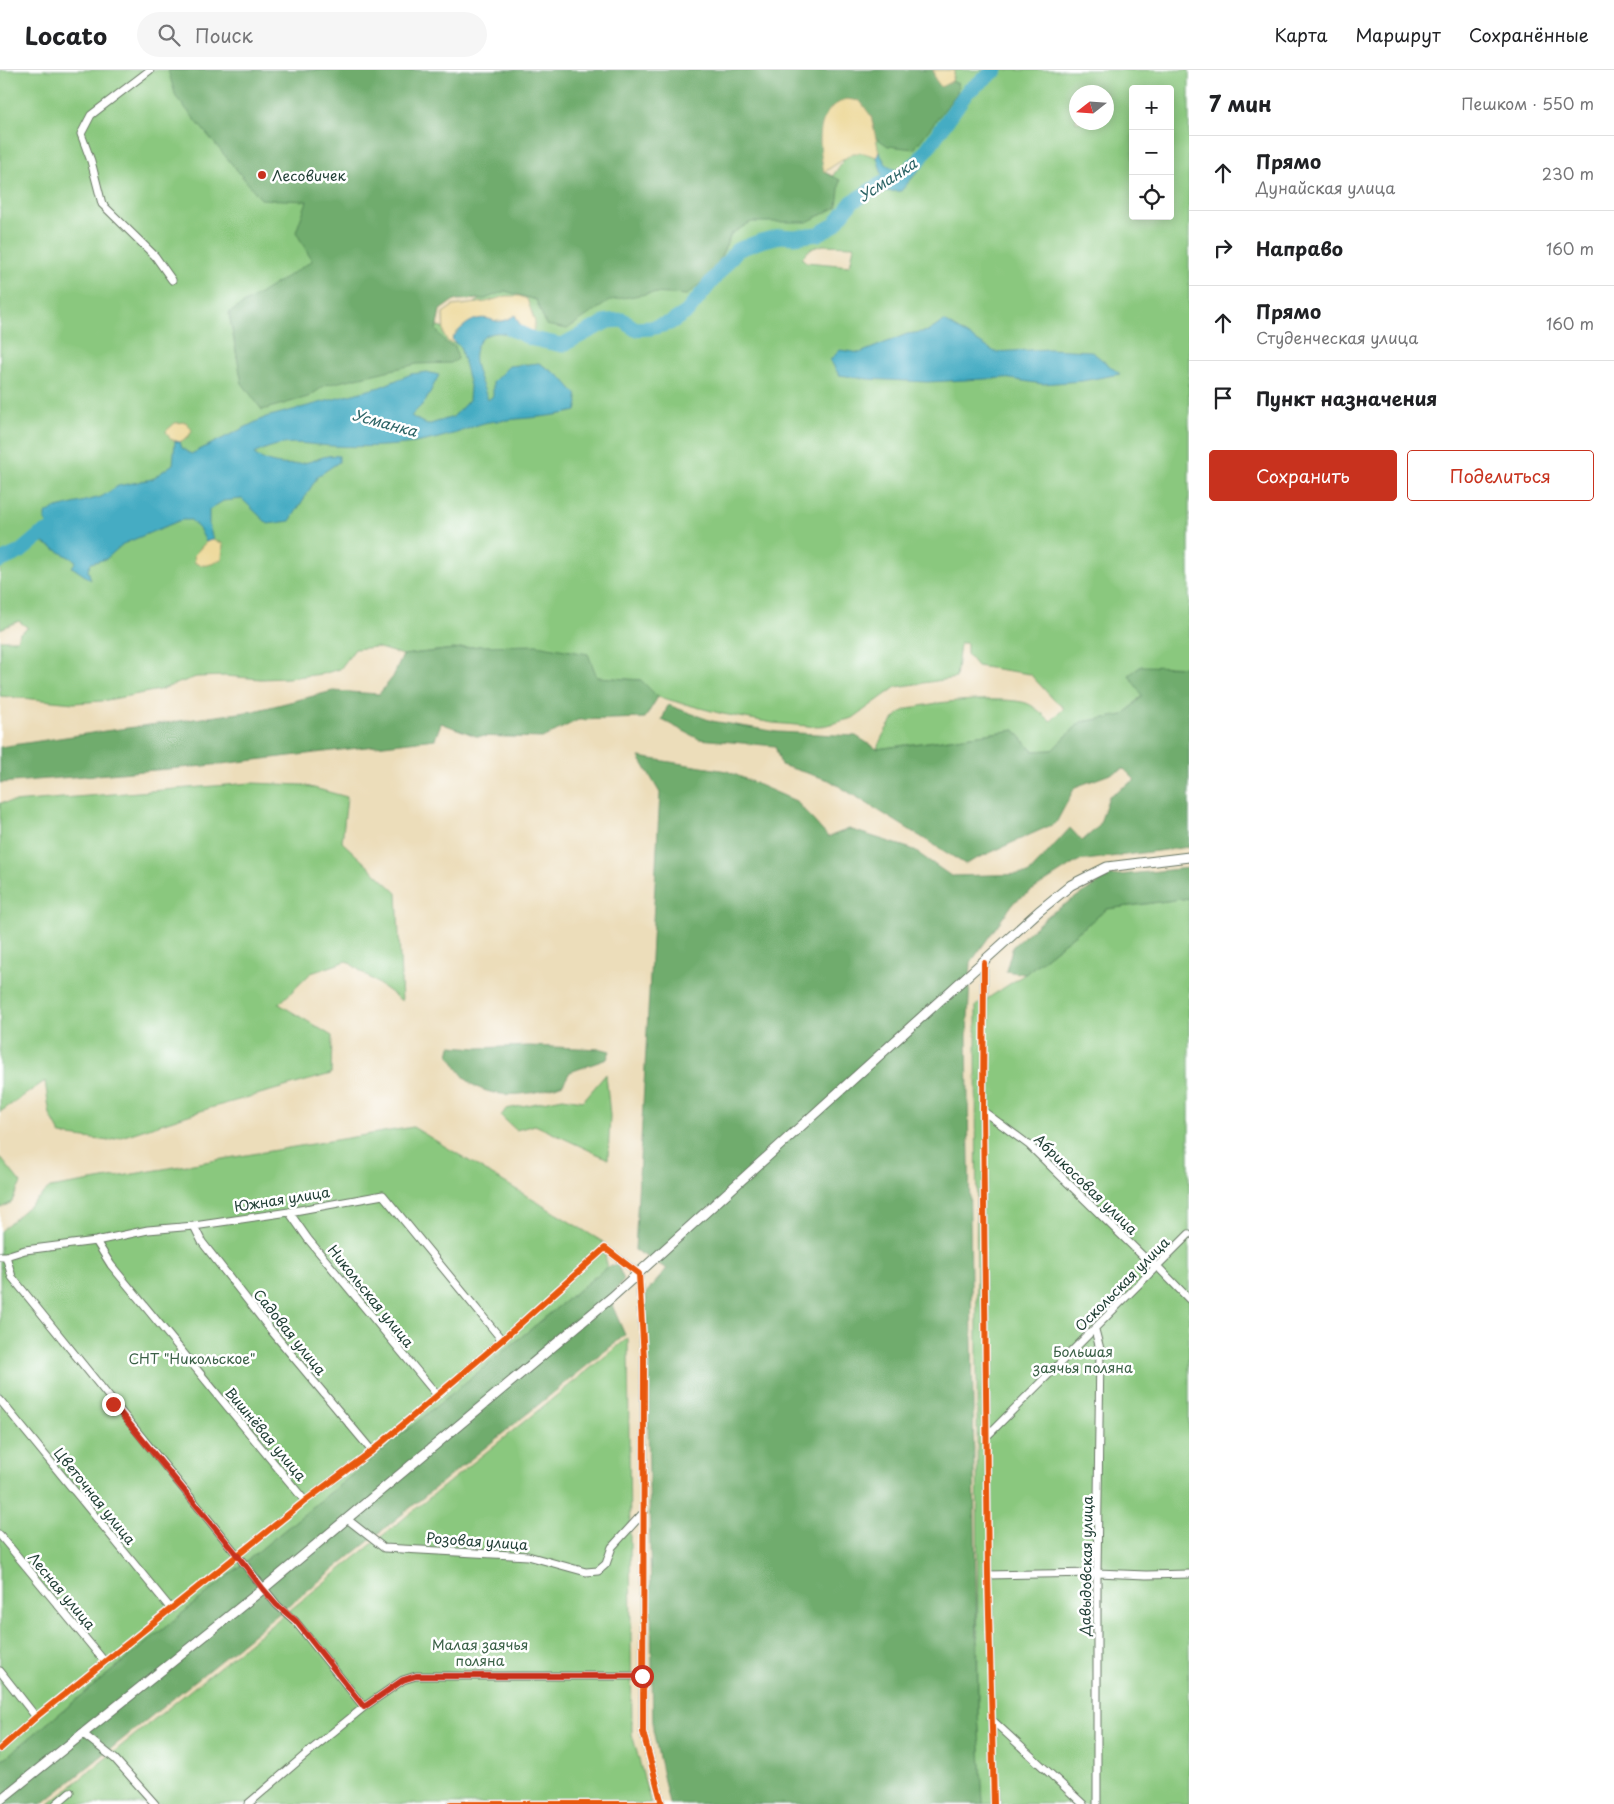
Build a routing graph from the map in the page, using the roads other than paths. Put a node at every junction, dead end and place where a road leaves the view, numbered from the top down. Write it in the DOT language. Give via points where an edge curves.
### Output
graph roads {
  1 [pos="150,70"];
  2 [pos="172,280"];
  3 [pos="1189,857"];
  4 [pos="984,962"];
  5 [pos="983,1111"];
  6 [pos="288,1212"];
  7 [pos="194,1226"];
  8 [pos="1189,1234"];
  9 [pos="96,1242"];
  10 [pos="3,1256"];
  11 [pos="1157,1266"];
  12 [pos="639,1274"];
  13 [pos="1189,1300"];
  14 [pos="1094,1330"];
  15 [pos="502,1340"];
  16 [pos="437,1395"];
  17 [pos="0,1400"];
  18 [pos="987,1436"];
  19 [pos="372,1451"];
  20 [pos="305,1501"];
  21 [pos="644,1512"];
  22 [pos="347,1518"];
  23 [pos="0,1535"];
  24 [pos="238,1556"];
  25 [pos="1097,1573"];
  26 [pos="1189,1574"];
  27 [pos="988,1575"];
  28 [pos="263,1589"];
  29 [pos="171,1609"];
  30 [pos="105,1662"];
  31 [pos="0,1671"];
  32 [pos="642,1676"];
  33 [pos="364,1707"];
  34 [pos="36,1717"];
  35 [pos="991,1719"];
  36 [pos="82,1733"];
  37 [pos="0,1749"];
  38 [pos="70,1792"];
  39 [pos="0,1800"];
  40 [pos="56,1804"];
  41 [pos="155,1804"];
  42 [pos="248,1804"];
  43 [pos="451,1804"];
  44 [pos="662,1804"];
  45 [pos="994,1804"];
  46 [pos="1083,1804"];
  47 [pos="1097,1804"];
  1 -- 2 [label="street" via="91,115 81,134 102,204 155,256"];
  3 -- 4 [label="street" via="1107,867 1071,885"];
  4 -- 5 [label="street"];
  4 -- 12 [label="street"];
  5 -- 11 [label="street, Абрикосовая улица" via="1029,1145 1151,1264"];
  5 -- 18 [label="street"];
  6 -- 7 [label="street, Южная улица"];
  6 -- 15 [label="street, Южная улица" via="383,1195"];
  6 -- 16 [label="street, Никольская улица"];
  7 -- 9 [label="street, Южная улица" via="148,1230"];
  7 -- 19 [label="street, Садовая улица" via="202,1242 270,1329"];
  8 -- 11 [label="street, Оскольская улица"];
  9 -- 10 [label="street, Южная улица" via="25,1250"];
  9 -- 20 [label="street, Вишнёвая улица" via="123,1280"];
  10 -- 24 [label="street" via="12,1277"];
  11 -- 13 [label="street, Абрикосовая улица"];
  11 -- 14 [label="street, Оскольская улица"];
  12 -- 15 [label="street" via="605,1248"];
  12 -- 21 [label="street" via="644,1358"];
  12 -- 22 [label="street"];
  14 -- 18 [label="street, Оскольская улица"];
  14 -- 25 [label="street, Давыдовская улица" via="1100,1349"];
  15 -- 16 [label="street"];
  16 -- 19 [label="street"];
  17 -- 29 [label="street, Цветочная улица"];
  18 -- 27 [label="street"];
  19 -- 20 [label="street"];
  20 -- 24 [label="street"];
  21 -- 22 [label="street, Розовая улица" via="612,1547 606,1564 598,1570 586,1572 528,1556 384,1548"];
  21 -- 32 [label="street"];
  22 -- 28 [label="street"];
  23 -- 30 [label="street, Лесная улица"];
  24 -- 28 [label="street"];
  24 -- 29 [label="street"];
  25 -- 26 [label="street"];
  25 -- 27 [label="street"];
  25 -- 47 [label="street, Давыдовская улица"];
  27 -- 35 [label="street"];
  28 -- 33 [label="street" via="296,1621"];
  28 -- 36 [label="street"];
  29 -- 30 [label="street"];
  30 -- 34 [label="street"];
  31 -- 34 [label="street"];
  32 -- 33 [label="street" via="416,1676 403,1680"];
  32 -- 44 [label="street" via="643,1732"];
  33 -- 42 [label="street"];
  34 -- 37 [label="street"];
  35 -- 45 [label="street"];
  35 -- 46 [label="street"];
  36 -- 39 [label="street"];
  36 -- 41 [label="street" via="115,1759"];
  38 -- 40 [label="street"];
  43 -- 44 [label="street"];
}
